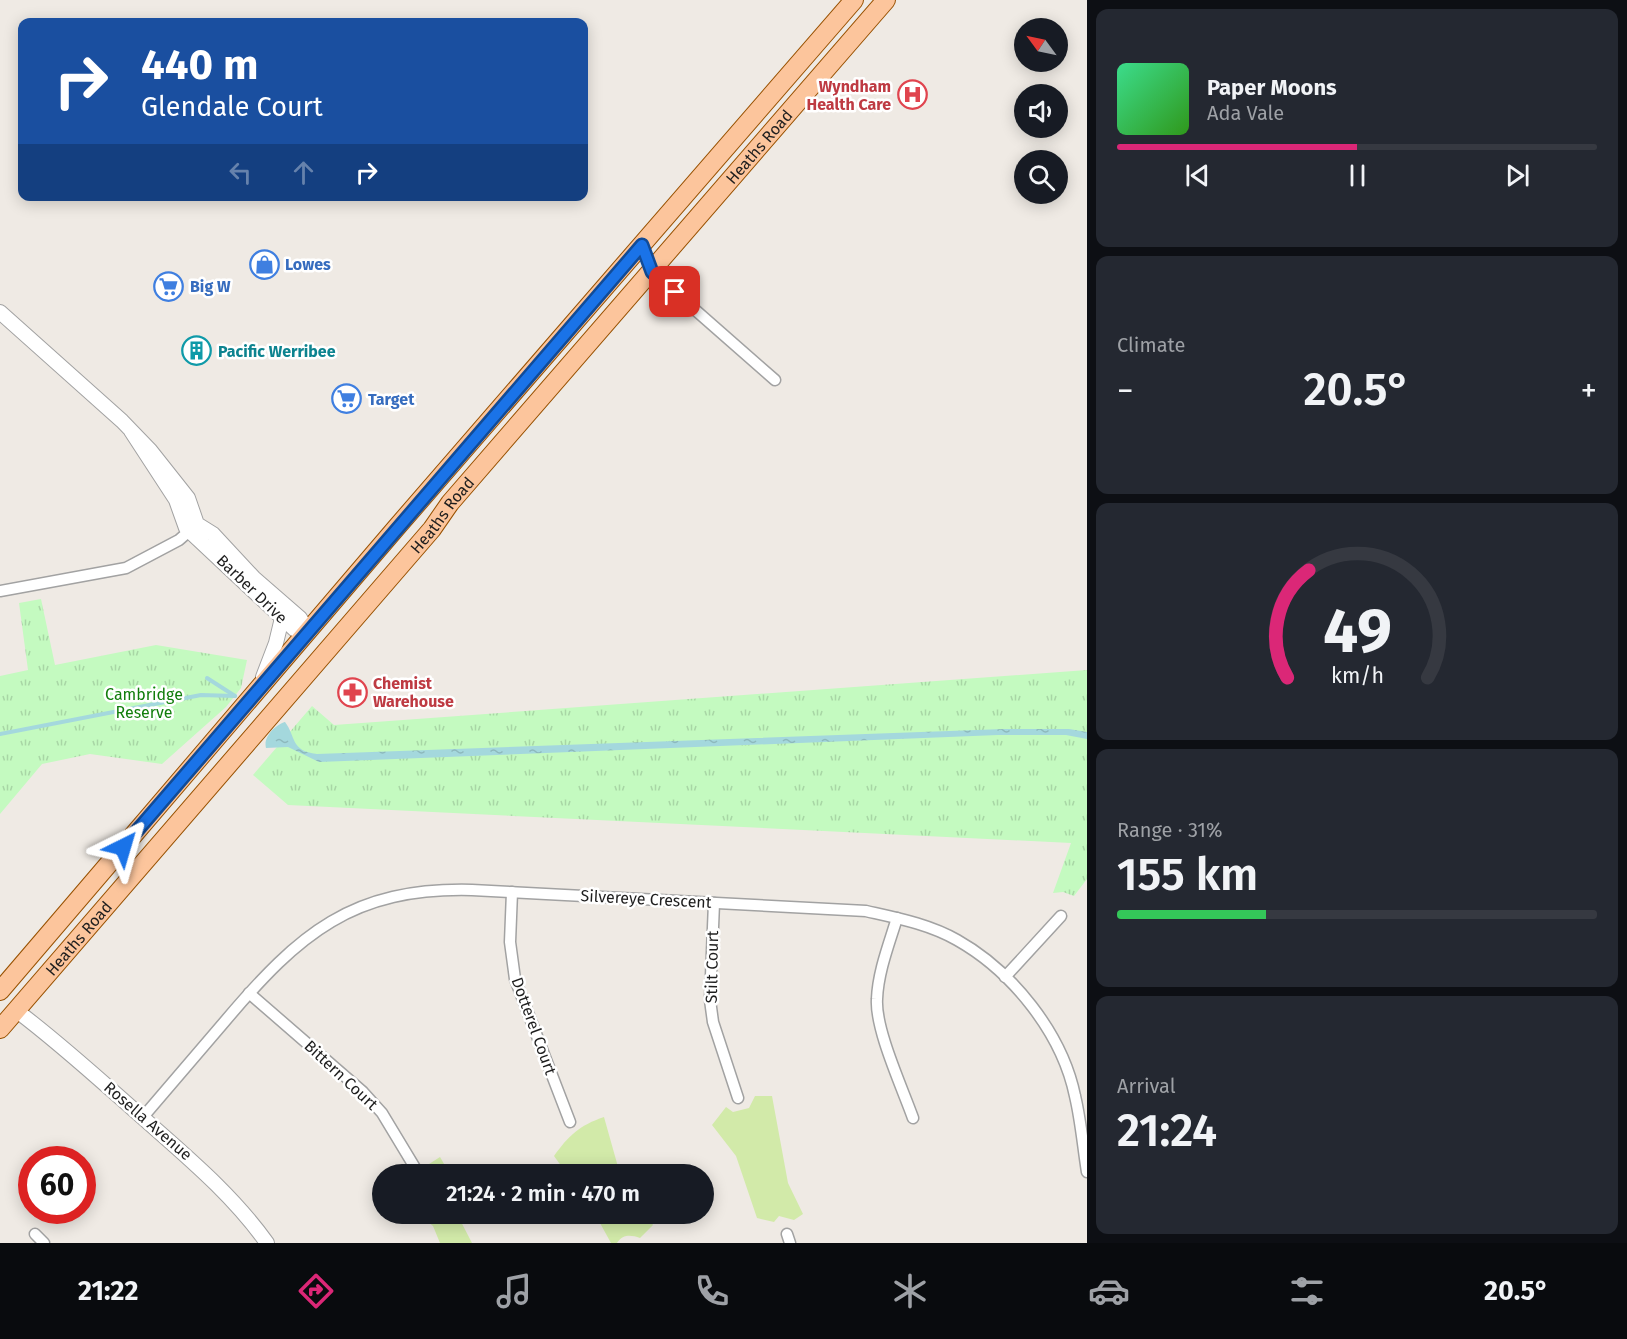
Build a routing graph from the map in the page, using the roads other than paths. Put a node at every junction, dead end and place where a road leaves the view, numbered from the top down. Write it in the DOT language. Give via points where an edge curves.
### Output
graph roads {
  1 [pos="854,0"];
  2 [pos="885,0"];
  3 [pos="637,252"];
  4 [pos="652,272"];
  5 [pos="0,312"];
  6 [pos="775,380"];
  7 [pos="424,497"];
  8 [pos="411,510"];
  9 [pos="442,514"];
  10 [pos="191,527"];
  11 [pos="432,529"];
  12 [pos="0,591"];
  13 [pos="282,618"];
  14 [pos="309,632"];
  15 [pos="332,645"];
  16 [pos="257,690"];
  17 [pos="512,892"];
  18 [pos="714,903"];
  19 [pos="1061,916"];
  20 [pos="897,918"];
  21 [pos="1005,977"];
  22 [pos="0,991"];
  23 [pos="249,993"];
  24 [pos="0,996"];
  25 [pos="17,1011"];
  26 [pos="0,1029"];
  27 [pos="738,1098"];
  28 [pos="143,1118"];
  29 [pos="913,1118"];
  30 [pos="570,1122"];
  31 [pos="413,1164"];
  32 [pos="1087,1172"];
  33 [pos="35,1234"];
  34 [pos="44,1243"];
  35 [pos="267,1243"];
  1 -- 3 [label="main road, Heaths Road"];
  2 -- 4 [label="main road, Heaths Road"];
  3 -- 4 [label="main road"];
  3 -- 7 [label="main road, Heaths Road"];
  4 -- 6 [label="street"];
  4 -- 9 [label="main road, Heaths Road"];
  5 -- 10 [label="street, Barber Drive" via="131,430"];
  7 -- 8 [label="main road, Heaths Road"];
  7 -- 9 [label="main road"];
  8 -- 11 [label="main road"];
  8 -- 14 [label="main road, Heaths Road"];
  9 -- 11 [label="main road, Heaths Road"];
  10 -- 12 [label="street" via="135,564 116,571"];
  10 -- 13 [label="street, Barber Drive"];
  10 -- 14 [label="street, Barber Drive" via="213,534 264,588 300,618"];
  11 -- 15 [label="main road, Heaths Road"];
  13 -- 14 [label="street, Barber Drive" via="300,632"];
  13 -- 16 [label="street"];
  14 -- 15 [label="main road"];
  14 -- 16 [label="main road, Heaths Road"];
  15 -- 25 [label="main road, Heaths Road"];
  16 -- 22 [label="main road, Heaths Road"];
  17 -- 18 [label="street, Silvereye Crescent"];
  17 -- 23 [label="street, Silvereye Crescent" via="428,891 365,906 306,938"];
  17 -- 30 [label="street, Dotterel Court" via="510,942 515,979"];
  18 -- 20 [label="street, Silvereye Crescent" via="866,911"];
  18 -- 27 [label="street, Stilt Court" via="710,1000 713,1022"];
  19 -- 21 [label="street"];
  20 -- 21 [label="street, Silvereye Crescent" via="957,939"];
  20 -- 29 [label="street" via="880,979 878,1017"];
  21 -- 32 [label="street, Silvereye Crescent" via="1039,1016 1059,1048 1075,1094"];
  23 -- 28 [label="street, Silvereye Crescent"];
  23 -- 31 [label="street, Bittern Court" via="363,1092 382,1113"];
  24 -- 25 [label="main road"];
  25 -- 26 [label="main road, Heaths Road"];
  25 -- 28 [label="street, Rosella Avenue"];
  28 -- 35 [label="street, Rosella Avenue" via="225,1192"];
  33 -- 34 [label="street"];
}
